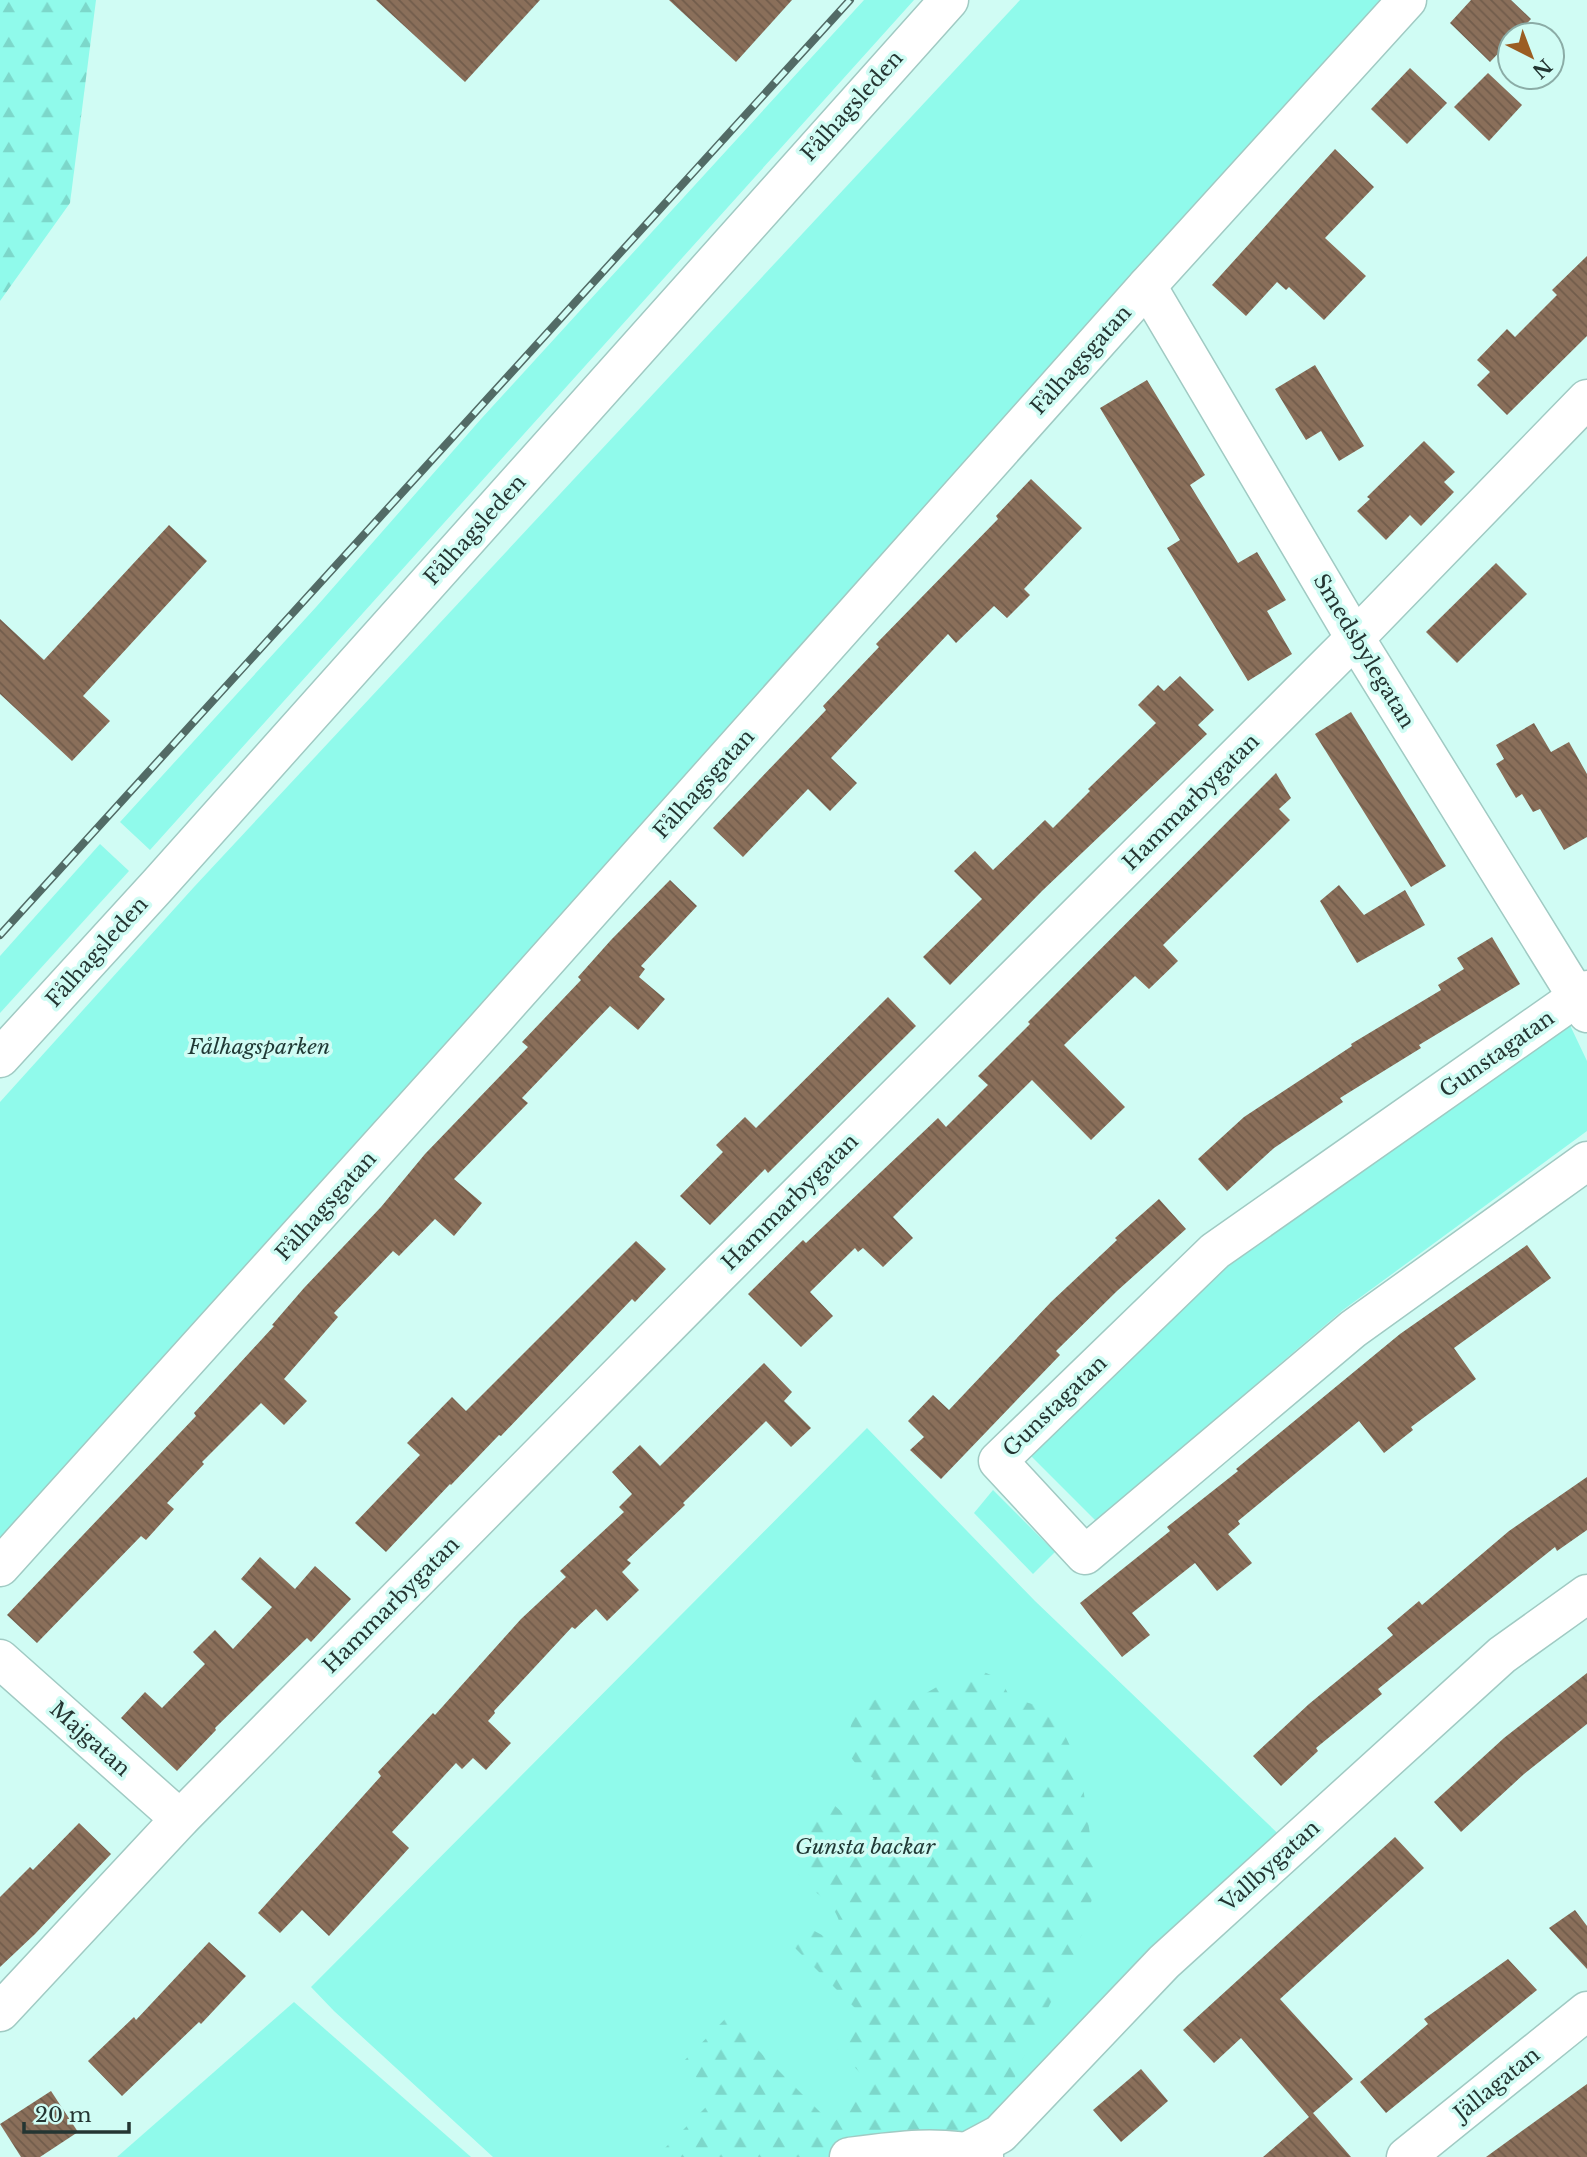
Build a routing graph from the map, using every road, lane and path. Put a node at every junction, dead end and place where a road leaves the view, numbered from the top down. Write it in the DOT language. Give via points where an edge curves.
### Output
graph roads {
  1 [pos="948,0"];
  2 [pos="1407,0"];
  3 [pos="1147,286"];
  4 [pos="1584,408"];
  5 [pos="1355,638"];
  6 [pos="1584,1000"];
  7 [pos="0,1058"];
  8 [pos="1587,1161"];
  9 [pos="0,1567"];
  10 [pos="1587,1594"];
  11 [pos="0,1659"];
  12 [pos="180,1819"];
  13 [pos="1587,2011"];
  14 [pos="0,2012"];
  15 [pos="970,2155"];
  16 [pos="849,2157"];
  17 [pos="1406,2157"];
  1 -- 7 [label="street, Fålhagsleden"];
  2 -- 3 [label="street, Fålhagsgatan"];
  3 -- 5 [label="street, Smedsbylegatan"];
  3 -- 9 [label="street, Fålhagsgatan"];
  4 -- 5 [label="street, Hammarbygatan"];
  5 -- 6 [label="street, Smedsbylegatan"];
  5 -- 12 [label="street, Hammarbygatan"];
  6 -- 8 [label="street, Gunstagatan" via="1215,1251 998,1461 1085,1555 1353,1329"];
  10 -- 15 [label="street, Vallbygatan" via="1502,1655 1164,1962 1000,2134"];
  11 -- 12 [label="street, Majgatan"];
  12 -- 14 [label="street, Hammarbygatan"];
  13 -- 17 [label="street, Jällagatan"];
  15 -- 16 [label="street, Vallbygatan" via="905,2150"];
}
